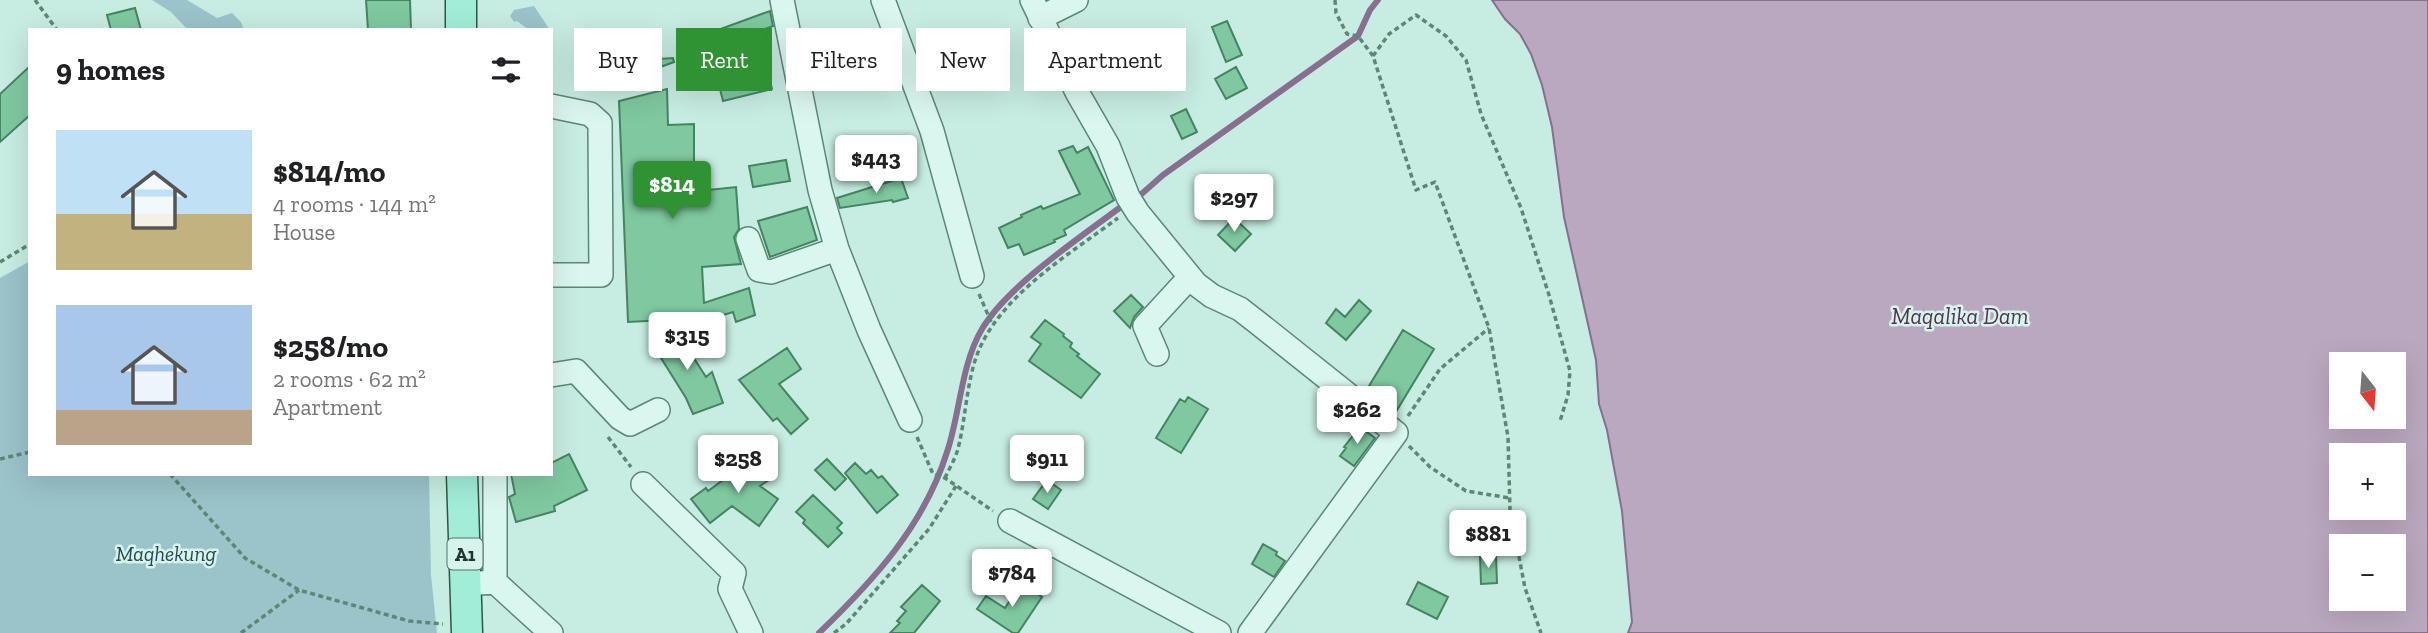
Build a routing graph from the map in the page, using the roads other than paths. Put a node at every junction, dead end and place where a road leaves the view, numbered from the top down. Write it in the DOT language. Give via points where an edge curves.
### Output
graph roads {
  1 [pos="461,0"];
  2 [pos="782,0"];
  3 [pos="883,0"];
  4 [pos="1076,0"];
  5 [pos="1036,9"];
  6 [pos="461,28"];
  7 [pos="553,106"];
  8 [pos="748,239"];
  9 [pos="837,249"];
  10 [pos="553,275"];
  11 [pos="972,276"];
  12 [pos="1190,277"];
  13 [pos="1157,354"];
  14 [pos="553,375"];
  15 [pos="658,410"];
  16 [pos="910,420"];
  17 [pos="462,476"];
  18 [pos="495,476"];
  19 [pos="643,484"];
  20 [pos="1010,521"];
  21 [pos="480,583"];
  22 [pos="467,630"];
  23 [pos="551,633"];
  24 [pos="751,633"];
  25 [pos="1219,633"];
  26 [pos="1250,633"];
  1 -- 6 [label="main road"];
  2 -- 9 [label="street" via="820,190"];
  3 -- 11 [label="street" via="932,131"];
  4 -- 5 [label="street"];
  5 -- 12 [label="street" via="1108,146 1133,206"];
  7 -- 10 [label="street" via="590,114 600,123 601,275"];
  8 -- 9 [label="street" via="759,270 771,272"];
  9 -- 16 [label="street"];
  12 -- 13 [label="street" via="1145,326"];
  12 -- 26 [label="street" via="1212,296 1240,309 1396,433"];
  14 -- 15 [label="street" via="576,371 630,424"];
  17 -- 21 [label="main road, A1"];
  18 -- 21 [label="street"];
  19 -- 24 [label="street" via="734,573 730,589"];
  20 -- 25 [label="street"];
  21 -- 22 [label="main road, A1"];
  21 -- 23 [label="street"];
}
